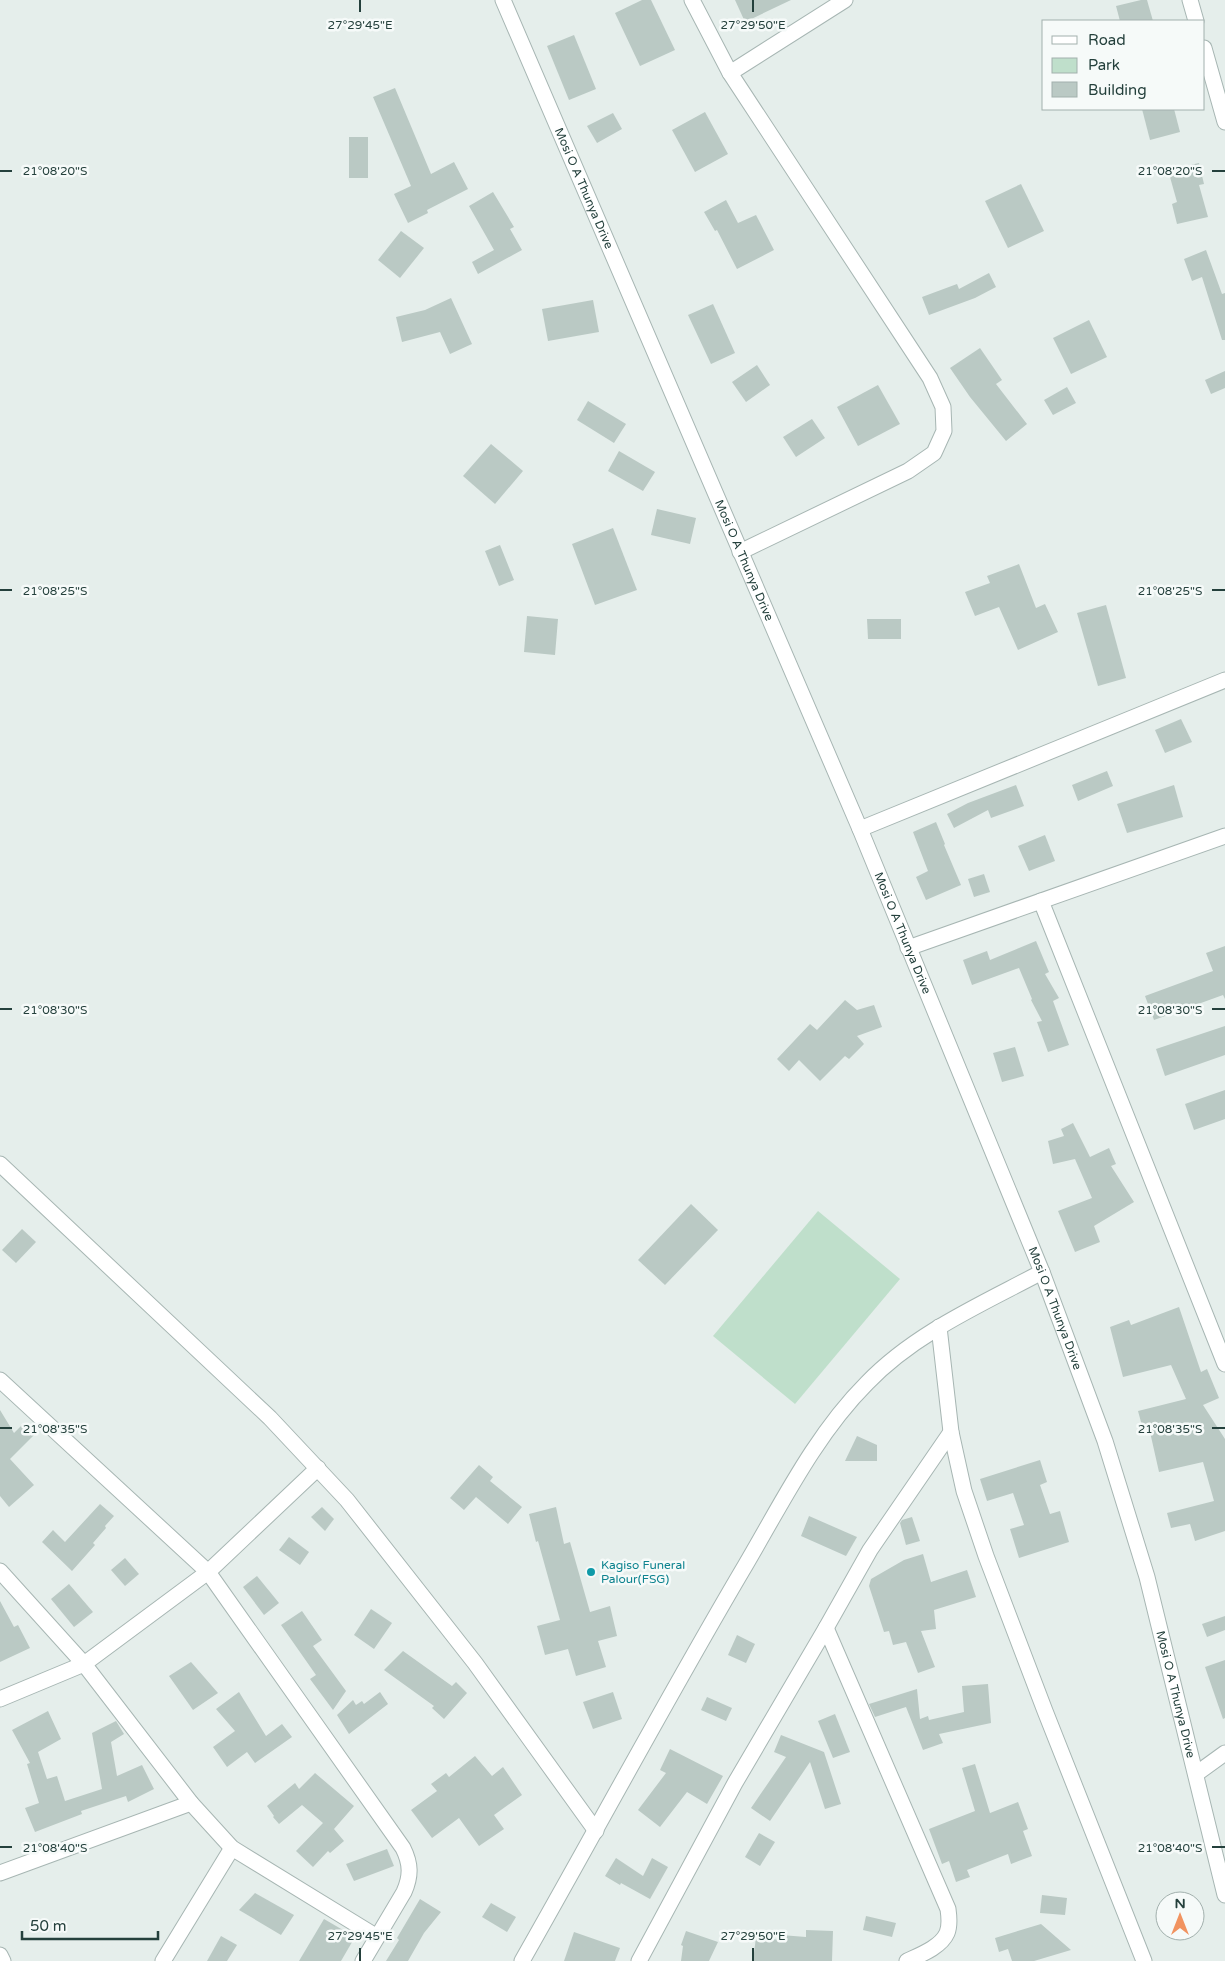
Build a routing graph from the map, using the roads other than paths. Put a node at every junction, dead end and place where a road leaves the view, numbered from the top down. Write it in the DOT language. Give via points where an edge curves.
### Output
graph roads {
  1 [pos="503,0"];
  2 [pos="692,0"];
  3 [pos="845,0"];
  4 [pos="1190,0"];
  5 [pos="1196,20"];
  6 [pos="1205,52"];
  7 [pos="730,73"];
  8 [pos="1225,122"];
  9 [pos="740,552"];
  10 [pos="1225,680"];
  11 [pos="860,829"];
  12 [pos="1225,836"];
  13 [pos="1041,901"];
  14 [pos="908,948"];
  15 [pos="0,1164"];
  16 [pos="1042,1272"];
  17 [pos="939,1327"];
  18 [pos="1221,1340"];
  19 [pos="1225,1364"];
  20 [pos="0,1380"];
  21 [pos="951,1432"];
  22 [pos="318,1468"];
  23 [pos="0,1571"];
  24 [pos="208,1572"];
  25 [pos="826,1628"];
  26 [pos="84,1664"];
  27 [pos="0,1700"];
  28 [pos="1225,1753"];
  29 [pos="1196,1774"];
  30 [pos="191,1803"];
  31 [pos="596,1831"];
  32 [pos="232,1848"];
  33 [pos="0,1873"];
  34 [pos="1225,1895"];
  35 [pos="377,1937"];
  36 [pos="0,1955"];
  37 [pos="3,1961"];
  38 [pos="163,1961"];
  39 [pos="363,1961"];
  40 [pos="522,1961"];
  41 [pos="639,1961"];
  42 [pos="907,1961"];
  43 [pos="1144,1961"];
  1 -- 9 [label="street, Mosi O A Thunya Drive"];
  2 -- 7 [label="street"];
  3 -- 7 [label="street"];
  4 -- 5 [label="street"];
  6 -- 8 [label="street"];
  7 -- 9 [label="street" via="930,378 943,407 944,431 934,453 908,471"];
  9 -- 11 [label="street, Mosi O A Thunya Drive"];
  10 -- 11 [label="street"];
  11 -- 14 [label="street, Mosi O A Thunya Drive"];
  12 -- 13 [label="street"];
  13 -- 14 [label="street"];
  13 -- 18 [label="street"];
  14 -- 16 [label="street, Mosi O A Thunya Drive"];
  15 -- 22 [label="street" via="270,1418"];
  16 -- 17 [label="street"];
  16 -- 29 [label="street, Mosi O A Thunya Drive" via="1105,1441 1126,1509"];
  17 -- 21 [label="street"];
  17 -- 31 [label="street" via="868,1382 825,1433 697,1647"];
  18 -- 19 [label="street"];
  20 -- 24 [label="street"];
  21 -- 25 [label="street" via="870,1550"];
  21 -- 43 [label="street" via="964,1491 986,1556"];
  22 -- 24 [label="street"];
  22 -- 31 [label="street" via="372,1531 475,1664"];
  23 -- 26 [label="street"];
  24 -- 26 [label="street"];
  24 -- 35 [label="street" via="403,1848 410,1868 408,1881"];
  25 -- 41 [label="street" via="736,1783"];
  25 -- 42 [label="street" via="948,1909 947,1934 924,1954"];
  26 -- 27 [label="street"];
  26 -- 30 [label="street"];
  28 -- 29 [label="street"];
  29 -- 34 [label="street, Mosi O A Thunya Drive"];
  30 -- 32 [label="street"];
  30 -- 33 [label="street"];
  31 -- 40 [label="street"];
  32 -- 35 [label="street"];
  32 -- 38 [label="street"];
  35 -- 39 [label="street"];
  36 -- 37 [label="street"];
}
